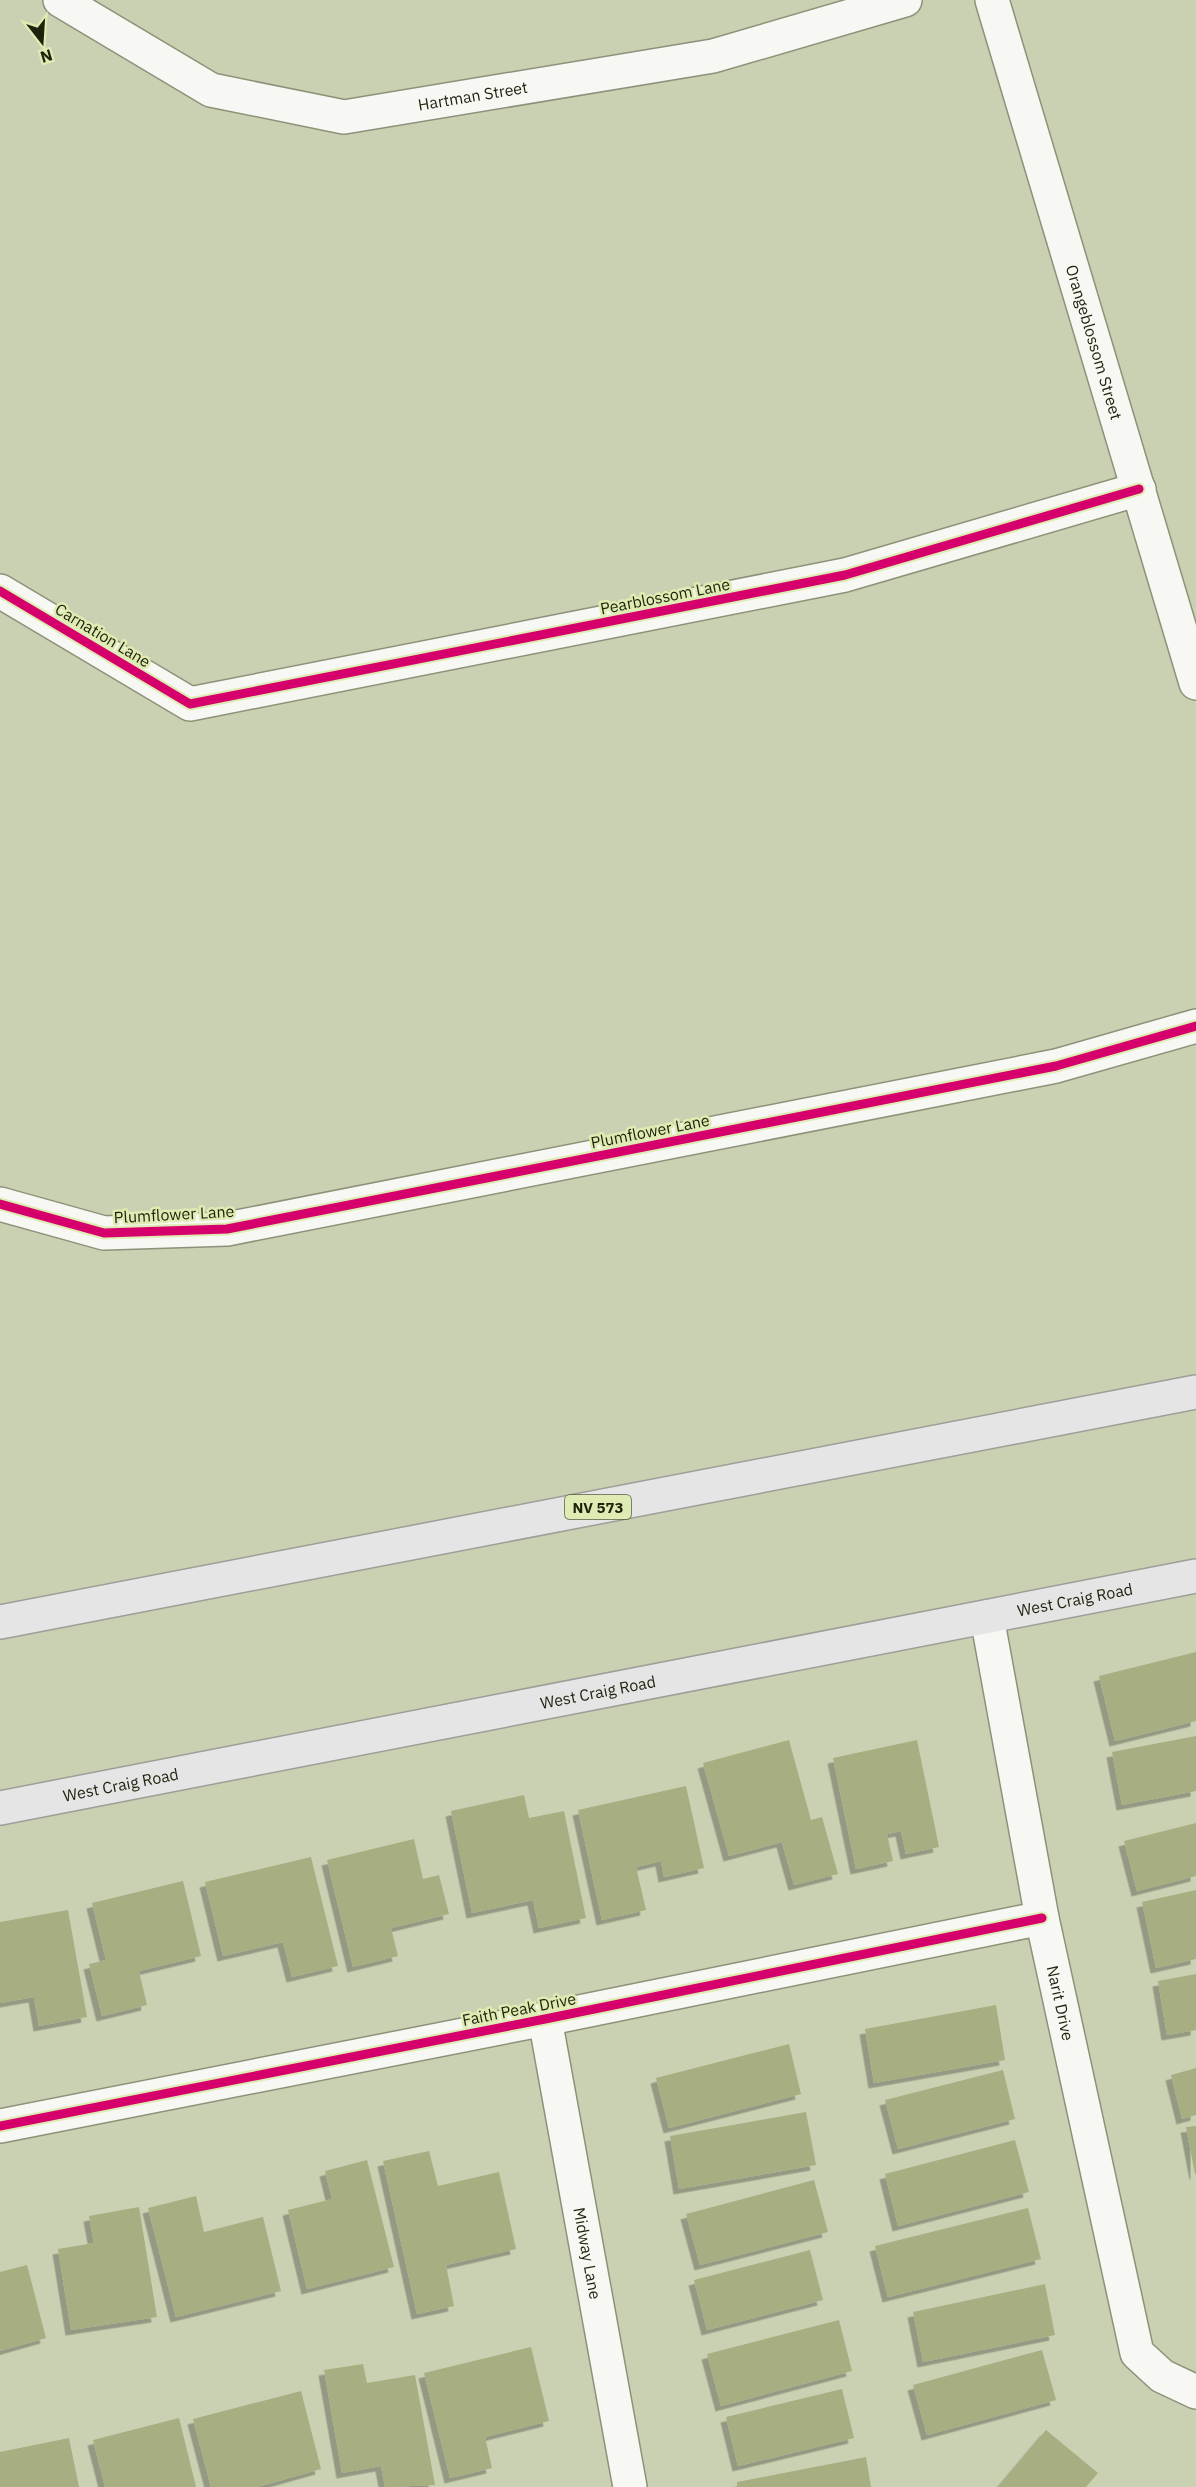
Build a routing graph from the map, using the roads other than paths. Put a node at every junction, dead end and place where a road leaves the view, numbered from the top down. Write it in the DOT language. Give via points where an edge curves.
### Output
graph roads {
  1 [pos="60,0"];
  2 [pos="905,0"];
  3 [pos="992,0"];
  4 [pos="1138,489"];
  5 [pos="0,591"];
  6 [pos="1196,683"];
  7 [pos="190,704"];
  8 [pos="1196,1026"];
  9 [pos="0,1204"];
  10 [pos="1196,1392"];
  11 [pos="1196,1576"];
  12 [pos="987,1617"];
  13 [pos="0,1622"];
  14 [pos="0,1808"];
  15 [pos="1042,1918"];
  16 [pos="545,2019"];
  17 [pos="0,2126"];
  18 [pos="1196,2392"];
  19 [pos="630,2487"];
  1 -- 2 [label="street, Hartman Street" via="211,90 344,117 713,56"];
  3 -- 4 [label="street, Orangeblossom Street"];
  4 -- 6 [label="street, Orangeblossom Street"];
  4 -- 7 [label="street, Pearblossom Lane" via="845,575"];
  5 -- 7 [label="street, Carnation Lane"];
  8 -- 9 [label="street, Plumflower Lane" via="1056,1066 227,1229 105,1233"];
  10 -- 13 [label="main road, NV 573"];
  11 -- 12 [label="main road, West Craig Road"];
  12 -- 14 [label="main road, West Craig Road"];
  12 -- 15 [label="street, Narit Drive"];
  15 -- 16 [label="street, Faith Peak Drive"];
  15 -- 18 [label="street, Narit Drive" via="1137,2353 1162,2376"];
  16 -- 17 [label="street, Faith Peak Drive"];
  16 -- 19 [label="street, Midway Lane"];
}
